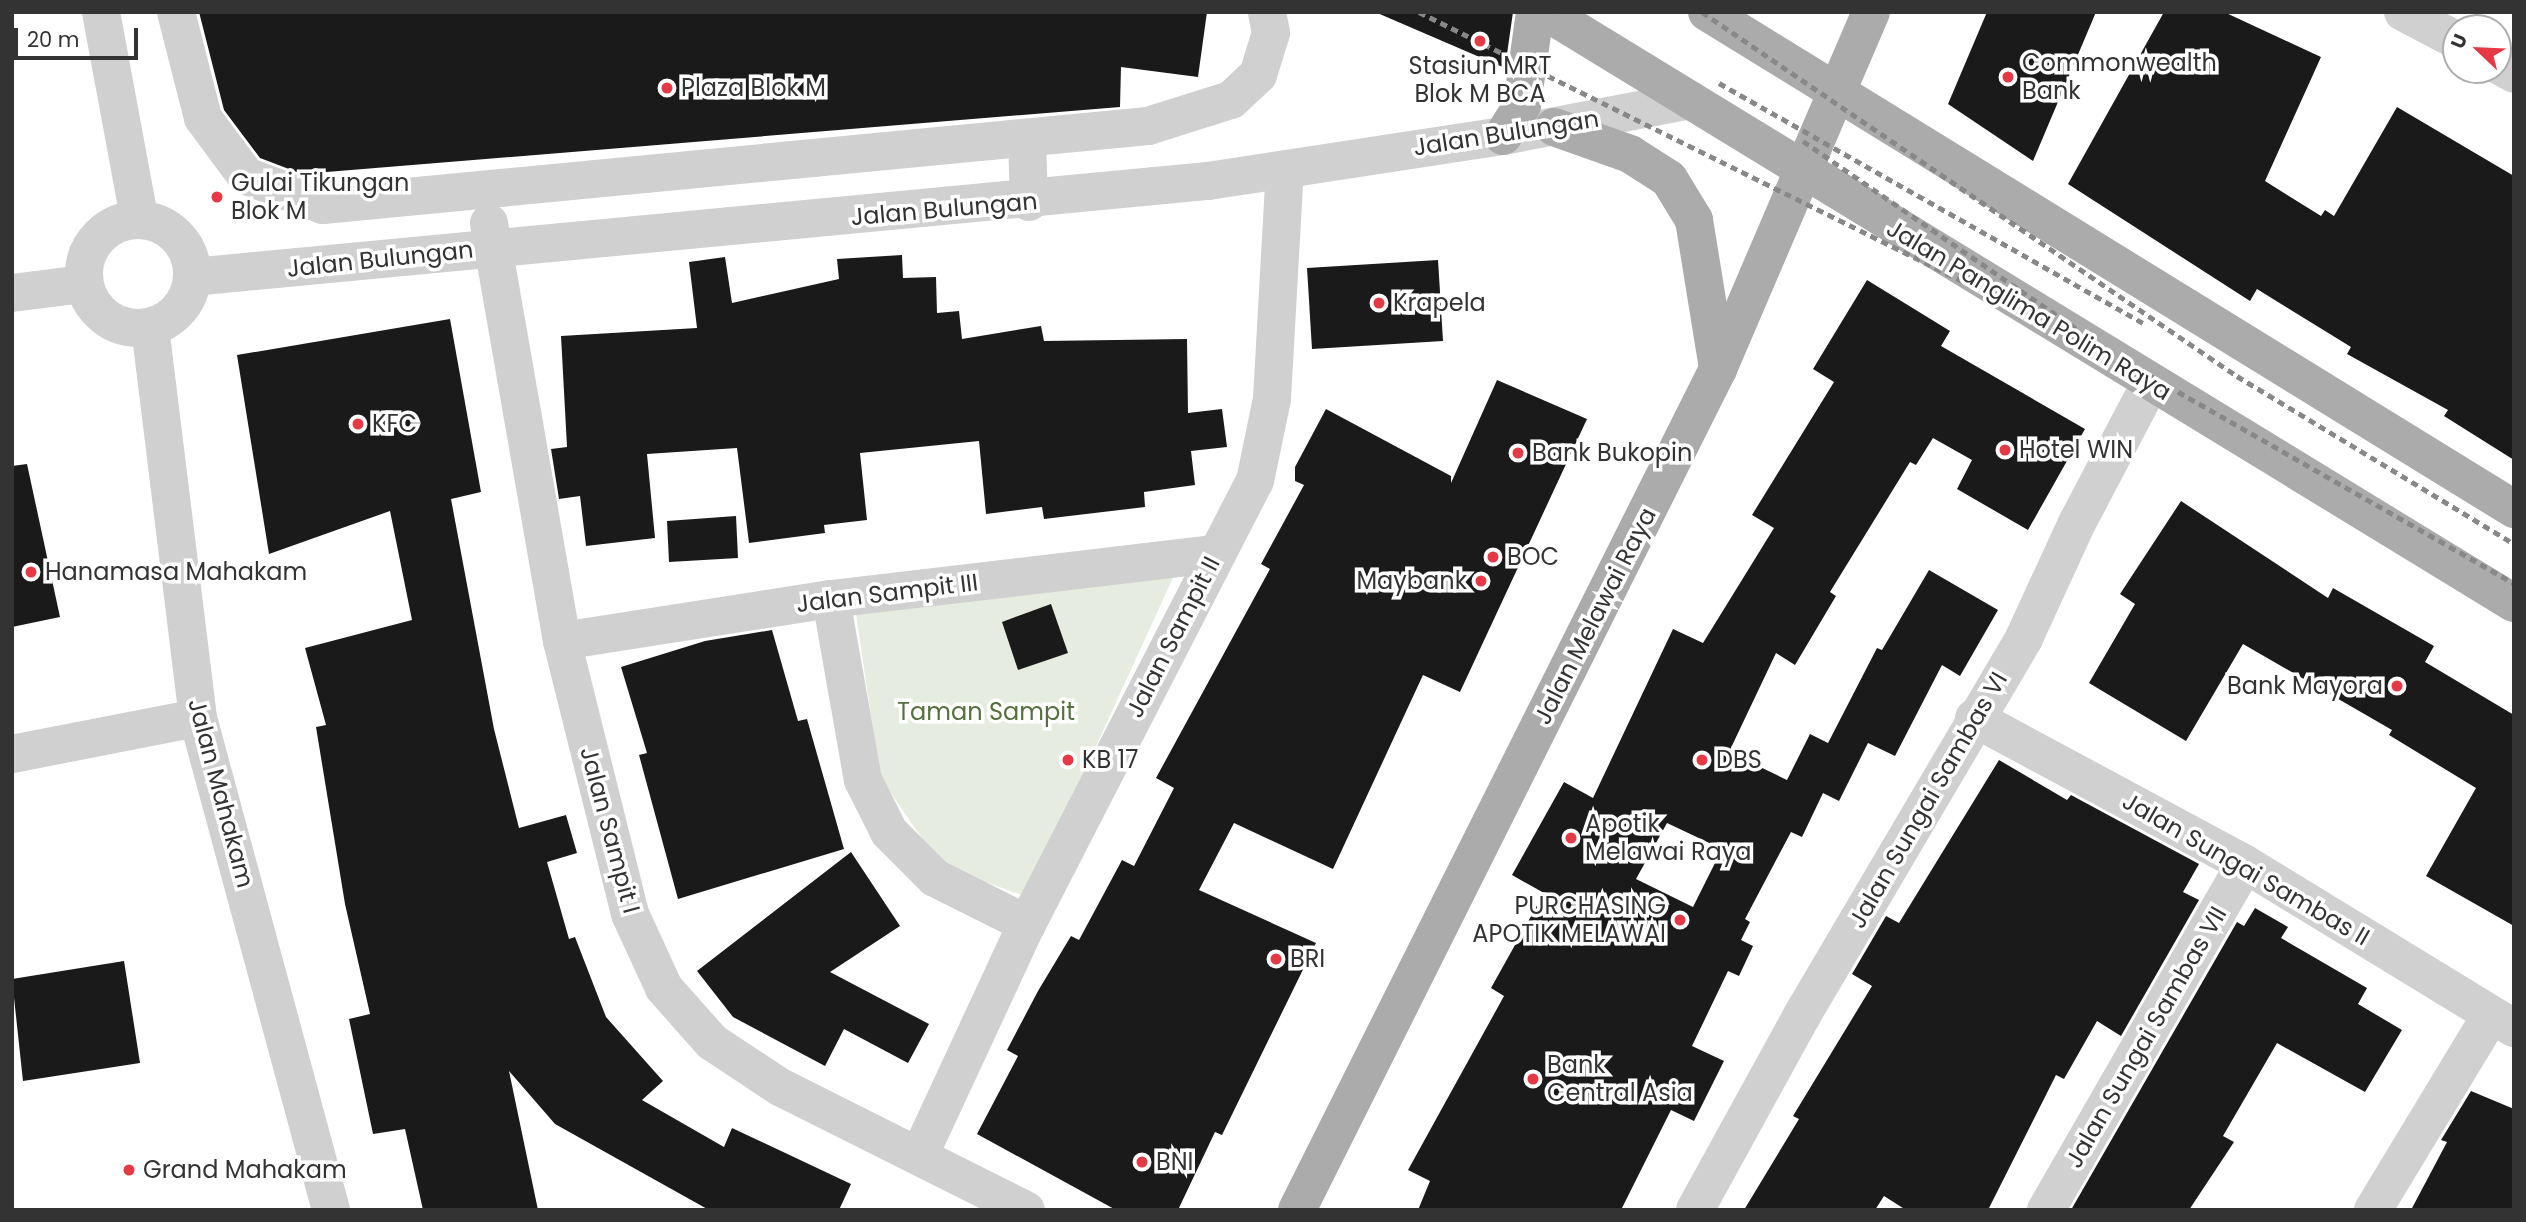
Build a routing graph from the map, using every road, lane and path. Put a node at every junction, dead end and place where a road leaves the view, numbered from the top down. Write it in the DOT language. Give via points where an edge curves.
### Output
graph roads {
  1 [pos="101,12"];
  2 [pos="176,12"];
  3 [pos="1267,12"];
  4 [pos="1535,12"];
  5 [pos="1546,12"];
  6 [pos="1707,12"];
  7 [pos="1871,12"];
  8 [pos="2403,12"];
  9 [pos="2442,33"];
  10 [pos="1837,88"];
  11 [pos="1691,100"];
  12 [pos="1148,126"];
  13 [pos="1554,127"];
  14 [pos="1503,136"];
  15 [pos="1027,139"];
  16 [pos="1285,169"];
  17 [pos="1800,170"];
  18 [pos="1156,187"];
  19 [pos="484,192"];
  20 [pos="403,200"];
  21 [pos="1029,202"];
  22 [pos="139,218"];
  23 [pos="494,247"];
  24 [pos="405,259"];
  25 [pos="192,276"];
  26 [pos="84,284"];
  27 [pos="12,293"];
  28 [pos="150,327"];
  29 [pos="1718,369"];
  30 [pos="2150,384"];
  31 [pos="2514,509"];
  32 [pos="1214,554"];
  33 [pos="831,599"];
  34 [pos="2514,603"];
  35 [pos="562,640"];
  36 [pos="1974,718"];
  37 [pos="198,719"];
  38 [pos="12,754"];
  39 [pos="2245,864"];
  40 [pos="1027,925"];
  41 [pos="2503,1021"];
  42 [pos="920,1154"];
  43 [pos="331,1210"];
  44 [pos="1026,1210"];
  45 [pos="1297,1210"];
  46 [pos="1695,1210"];
  47 [pos="2046,1210"];
  48 [pos="2373,1210"];
  1 -- 22 [label="street"];
  2 -- 20 [label="street" via="203,118 246,176 323,205"];
  3 -- 12 [label="street" via="1271,33 1258,75 1231,100"];
  4 -- 14 [label="main road" via="1522,105"];
  5 -- 11 [label="main road, Jalan Panglima Polim Raya"];
  6 -- 10 [label="main road"];
  7 -- 10 [label="main road, Jalan Melawai Raya"];
  8 -- 9 [label="street"];
  10 -- 17 [label="main road, Jalan Melawai Raya"];
  10 -- 31 [label="main road"];
  11 -- 13 [label="street, Jalan Bulungan"];
  11 -- 17 [label="main road, Jalan Panglima Polim Raya"];
  12 -- 15 [label="street"];
  12 -- 18 [label="street"];
  13 -- 14 [label="street, Jalan Bulungan"];
  13 -- 29 [label="main road" via="1630,154 1669,178 1694,220"];
  14 -- 16 [label="street, Jalan Bulungan"];
  15 -- 19 [label="street"];
  15 -- 21 [label="street"];
  16 -- 18 [label="street, Jalan Bulungan"];
  16 -- 32 [label="street, Jalan Sampit II" via="1272,399 1255,481"];
  17 -- 29 [label="main road, Jalan Melawai Raya"];
  17 -- 30 [label="main road, Jalan Panglima Polim Raya"];
  18 -- 21 [label="street, Jalan Bulungan"];
  19 -- 20 [label="street"];
  19 -- 23 [label="street, Jalan Sampit I"];
  20 -- 24 [label="street"];
  21 -- 23 [label="street, Jalan Bulungan"];
  22 -- 25 [label="street" via="178,236 190,255"];
  22 -- 26 [label="street" via="115,224 96,239 85,260"];
  23 -- 24 [label="street, Jalan Bulungan"];
  23 -- 35 [label="street, Jalan Sampit I"];
  24 -- 25 [label="street, Jalan Bulungan"];
  25 -- 28 [label="street" via="179,308"];
  26 -- 27 [label="street"];
  26 -- 28 [label="street" via="93,305 108,320 128,328"];
  28 -- 37 [label="street, Jalan Mahakam"];
  29 -- 45 [label="main road, Jalan Melawai Raya"];
  30 -- 34 [label="main road, Jalan Panglima Polim Raya"];
  30 -- 36 [label="street, Jalan Sungai Sambas VI" via="2024,638"];
  32 -- 33 [label="street, Jalan Sampit III"];
  32 -- 40 [label="street, Jalan Sampit II"];
  33 -- 35 [label="street, Jalan Sampit III"];
  33 -- 40 [label="street" via="863,780 889,832 934,878"];
  35 -- 42 [label="street, Jalan Sampit I" via="630,914 664,988 712,1042 780,1087"];
  36 -- 39 [label="street, Jalan Sungai Sambas II"];
  36 -- 46 [label="street, Jalan Sungai Sambas VI"];
  37 -- 38 [label="street"];
  37 -- 43 [label="street, Jalan Mahakam"];
  39 -- 41 [label="street, Jalan Sungai Sambas II"];
  39 -- 47 [label="street, Jalan Sungai Sambas VII"];
  40 -- 42 [label="street, Jalan Sampit II"];
  41 -- 48 [label="street"];
  42 -- 44 [label="street, Jalan Sampit I"];
}
